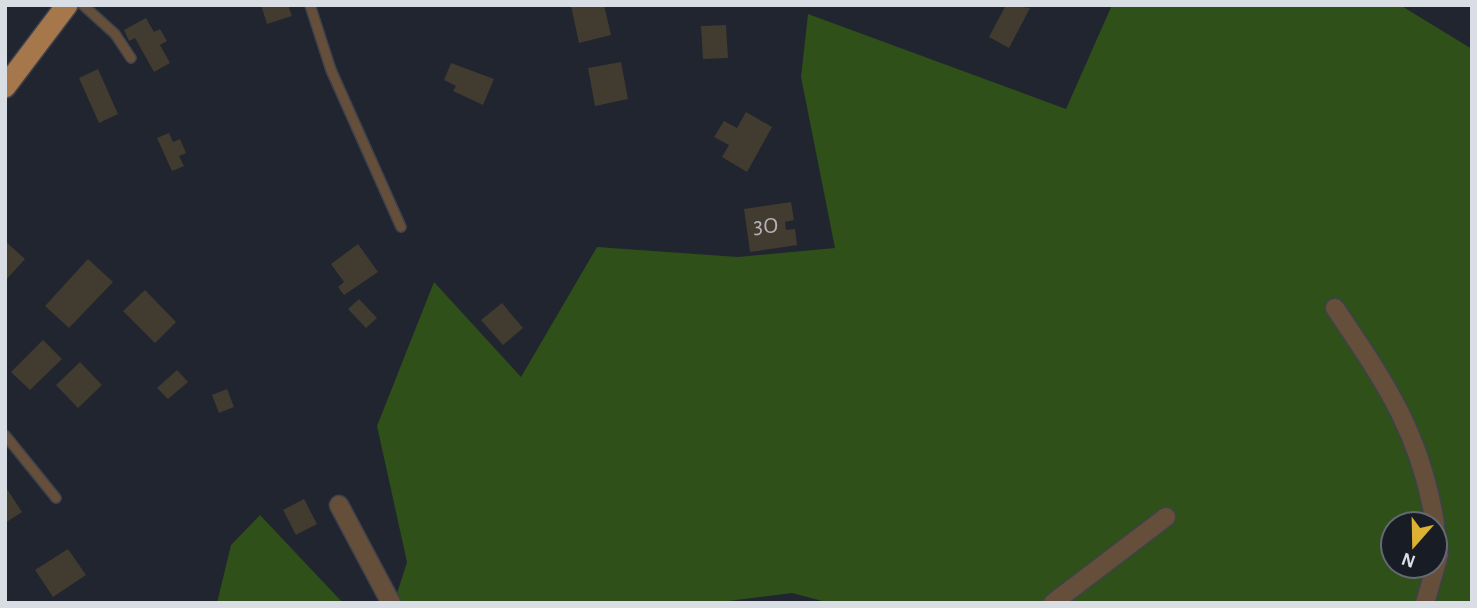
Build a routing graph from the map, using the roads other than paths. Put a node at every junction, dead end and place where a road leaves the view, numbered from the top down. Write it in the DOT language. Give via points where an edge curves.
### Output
graph roads {
  1 [pos="67,5"];
  2 [pos="83,5"];
  3 [pos="310,5"];
  4 [pos="131,58"];
  5 [pos="5,87"];
  6 [pos="401,227"];
  7 [pos="1335,309"];
  8 [pos="5,435"];
  9 [pos="56,498"];
  10 [pos="339,505"];
  11 [pos="1433,510"];
  12 [pos="1166,517"];
  13 [pos="1432,580"];
  14 [pos="391,603"];
  15 [pos="1053,603"];
  16 [pos="1425,603"];
  1 -- 5 [label="main road"];
  2 -- 4 [label="lane" via="115,34"];
  3 -- 6 [label="lane" via="331,71"];
  7 -- 11 [label="street" via="1402,412 1428,480"];
  8 -- 9 [label="lane"];
  10 -- 14 [label="street"];
  12 -- 15 [label="street"];
  13 -- 16 [label="street"];
}
